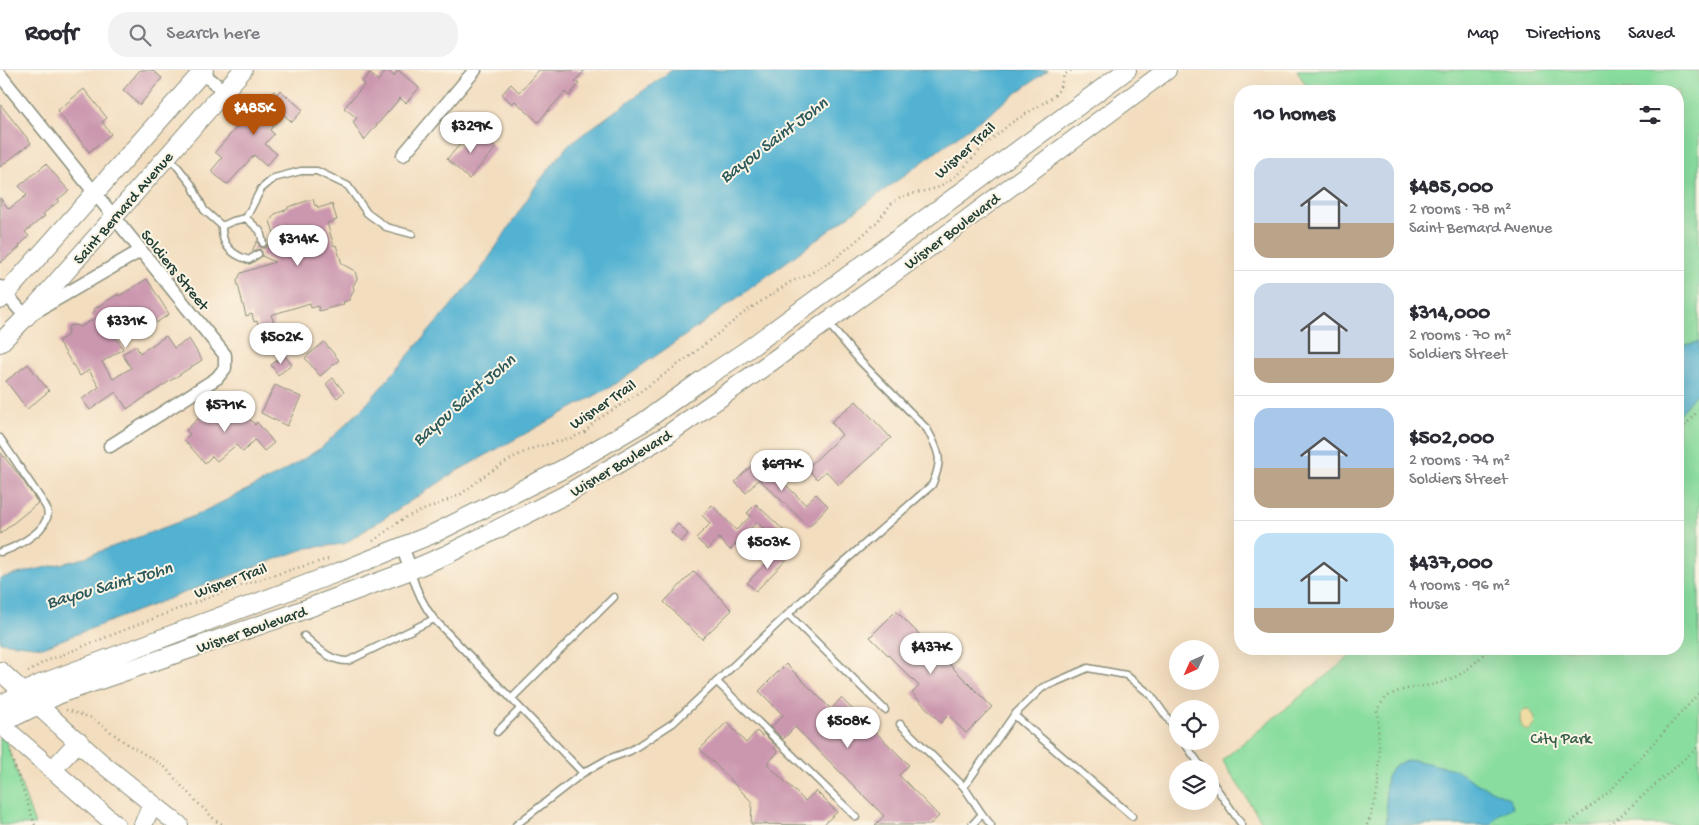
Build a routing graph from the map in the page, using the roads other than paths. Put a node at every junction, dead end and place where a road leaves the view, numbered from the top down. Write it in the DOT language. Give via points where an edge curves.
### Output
graph roads {
  1 [pos="243,70"];
  2 [pos="476,70"];
  3 [pos="1127,70"];
  4 [pos="1167,70"];
  5 [pos="202,71"];
  6 [pos="0,75"];
  7 [pos="224,91"];
  8 [pos="146,135"];
  9 [pos="168,155"];
  10 [pos="403,155"];
  11 [pos="95,193"];
  12 [pos="114,218"];
  13 [pos="246,218"];
  14 [pos="222,226"];
  15 [pos="412,234"];
  16 [pos="263,242"];
  17 [pos="140,251"];
  18 [pos="258,254"];
  19 [pos="2,294"];
  20 [pos="26,317"];
  21 [pos="827,322"];
  22 [pos="0,343"];
  23 [pos="0,438"];
  24 [pos="110,446"];
  25 [pos="402,547"];
  26 [pos="0,552"];
  27 [pos="410,570"];
  28 [pos="286,592"];
  29 [pos="614,598"];
  30 [pos="292,614"];
  31 [pos="788,614"];
  32 [pos="434,619"];
  33 [pos="304,636"];
  34 [pos="12,682"];
  35 [pos="717,682"];
  36 [pos="511,699"];
  37 [pos="44,702"];
  38 [pos="0,705"];
  39 [pos="520,709"];
  40 [pos="885,710"];
  41 [pos="1014,715"];
  42 [pos="1169,720"];
  43 [pos="0,724"];
  44 [pos="900,724"];
  45 [pos="497,732"];
  46 [pos="79,741"];
  47 [pos="52,770"];
  48 [pos="583,773"];
  49 [pos="964,787"];
  50 [pos="1219,792"];
  51 [pos="152,804"];
  52 [pos="982,814"];
  53 [pos="1132,816"];
  54 [pos="856,817"];
  55 [pos="116,825"];
  56 [pos="143,825"];
  57 [pos="179,825"];
  58 [pos="516,825"];
  59 [pos="972,825"];
  60 [pos="991,825"];
  61 [pos="1242,825"];
  1 -- 7 [label="street, Saint Bernard Avenue"];
  2 -- 10 [label="street"];
  3 -- 25 [label="street, Wisner Boulevard" via="747,350 642,423 555,474"];
  4 -- 21 [label="street, Wisner Boulevard"];
  5 -- 7 [label="street"];
  5 -- 8 [label="street, Saint Bernard Avenue"];
  6 -- 11 [label="street, Soldiers Street"];
  7 -- 9 [label="street, Saint Bernard Avenue"];
  8 -- 9 [label="street"];
  8 -- 11 [label="street, Saint Bernard Avenue"];
  9 -- 12 [label="street, Saint Bernard Avenue"];
  9 -- 14 [label="lane" via="192,185 204,210"];
  11 -- 12 [label="street, Soldiers Street"];
  11 -- 19 [label="street, Saint Bernard Avenue"];
  12 -- 17 [label="street, Soldiers Street"];
  12 -- 20 [label="street, Saint Bernard Avenue"];
  13 -- 14 [label="lane"];
  13 -- 15 [label="lane" via="261,189 274,178 301,171 318,171 348,186 367,213 386,227"];
  13 -- 16 [label="lane" via="260,231"];
  14 -- 18 [label="lane" via="221,236 232,252 249,260"];
  17 -- 20 [label="street"];
  17 -- 24 [label="street, Soldiers Street" via="225,355 225,368 217,378"];
  19 -- 20 [label="street"];
  20 -- 22 [label="street, Saint Bernard Avenue"];
  21 -- 27 [label="street, Wisner Boulevard" via="667,435 562,496"];
  21 -- 31 [label="lane" via="927,429 937,450 939,468 932,485"];
  23 -- 26 [label="lane" via="48,512 46,521 37,531 14,547"];
  25 -- 27 [label="street"];
  25 -- 28 [label="street, Wisner Boulevard"];
  27 -- 30 [label="street, Wisner Boulevard"];
  27 -- 32 [label="lane" via="416,591"];
  28 -- 30 [label="street"];
  28 -- 34 [label="street, Wisner Boulevard" via="40,684"];
  29 -- 36 [label="lane"];
  30 -- 37 [label="street, Wisner Boulevard"];
  31 -- 35 [label="lane"];
  31 -- 40 [label="lane"];
  32 -- 33 [label="lane" via="348,661 331,658"];
  32 -- 36 [label="lane"];
  34 -- 37 [label="street"];
  34 -- 38 [label="street, Wisner Boulevard"];
  35 -- 48 [label="lane" via="673,724 650,740"];
  35 -- 54 [label="lane"];
  36 -- 39 [label="lane"];
  37 -- 43 [label="street, Wisner Boulevard"];
  37 -- 46 [label="street"];
  39 -- 45 [label="lane"];
  39 -- 48 [label="lane"];
  41 -- 42 [label="lane" via="1042,688 1088,668 1126,675 1151,695"];
  41 -- 49 [label="lane"];
  41 -- 53 [label="lane"];
  43 -- 47 [label="street"];
  44 -- 49 [label="lane"];
  46 -- 47 [label="street"];
  46 -- 51 [label="street"];
  47 -- 55 [label="street"];
  48 -- 58 [label="lane"];
  49 -- 52 [label="lane"];
  50 -- 61 [label="lane"];
  51 -- 56 [label="street"];
  51 -- 57 [label="street"];
  52 -- 59 [label="lane"];
  52 -- 60 [label="lane"];
}
